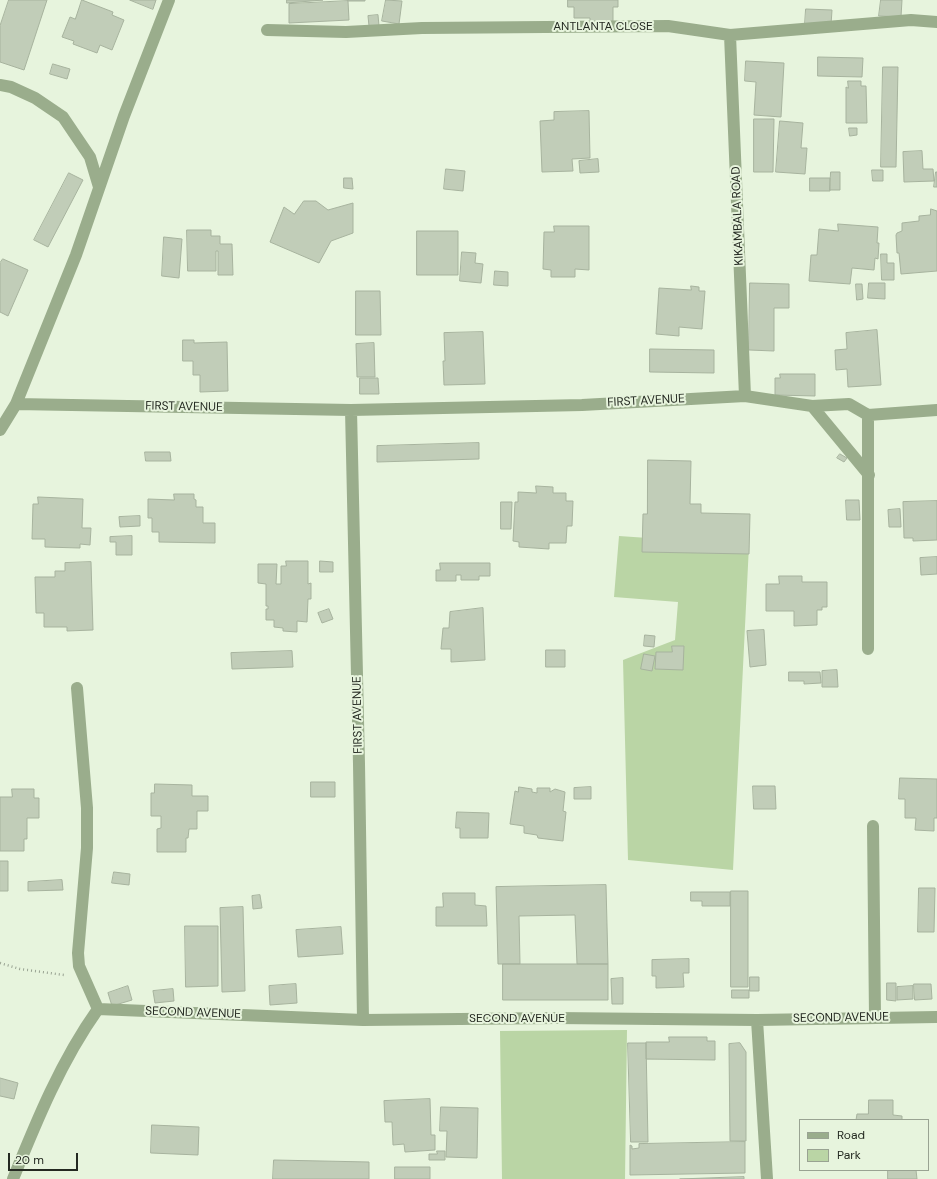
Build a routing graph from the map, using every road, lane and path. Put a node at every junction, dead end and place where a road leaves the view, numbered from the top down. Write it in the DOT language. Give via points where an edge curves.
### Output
graph roads {
  1 [pos="169,0"];
  2 [pos="937,22"];
  3 [pos="267,30"];
  4 [pos="730,35"];
  5 [pos="0,86"];
  6 [pos="99,187"];
  7 [pos="745,396"];
  8 [pos="16,404"];
  9 [pos="812,406"];
  10 [pos="351,410"];
  11 [pos="937,410"];
  12 [pos="868,416"];
  13 [pos="0,430"];
  14 [pos="869,475"];
  15 [pos="868,649"];
  16 [pos="77,688"];
  17 [pos="872,826"];
  18 [pos="0,962"];
  19 [pos="84,977"];
  20 [pos="98,1009"];
  21 [pos="875,1017"];
  22 [pos="937,1017"];
  23 [pos="363,1020"];
  24 [pos="757,1020"];
  25 [pos="13,1179"];
  26 [pos="767,1179"];
  1 -- 6 [label="street"];
  2 -- 4 [label="street, ANTLANTA CLOSE" via="911,20"];
  3 -- 4 [label="street, ANTLANTA CLOSE" via="346,32 422,28 668,26"];
  4 -- 7 [label="street, KIKAMBALA ROAD"];
  5 -- 6 [label="street" via="11,87 35,98 63,116 90,157"];
  6 -- 8 [label="street" via="76,255"];
  7 -- 9 [label="street, FIRST AVENUE"];
  7 -- 10 [label="street, FIRST AVENUE" via="582,405"];
  8 -- 10 [label="street, FIRST AVENUE"];
  8 -- 13 [label="street"];
  9 -- 12 [label="street, FIRST AVENUE" via="849,404"];
  9 -- 14 [label="street"];
  10 -- 23 [label="street, FIRST AVENUE"];
  11 -- 12 [label="street"];
  12 -- 14 [label="street"];
  14 -- 15 [label="street"];
  16 -- 19 [label="street" via="87,808 87,848 78,953 79,966"];
  17 -- 21 [label="street"];
  18 -- 19 [label="path" via="20,970"];
  19 -- 20 [label="street"];
  20 -- 23 [label="street, SECOND AVENUE"];
  20 -- 25 [label="street" via="79,1036 50,1092"];
  21 -- 22 [label="street, SECOND AVENUE"];
  21 -- 24 [label="street, SECOND AVENUE"];
  23 -- 24 [label="street, SECOND AVENUE"];
  24 -- 26 [label="street"];
}
